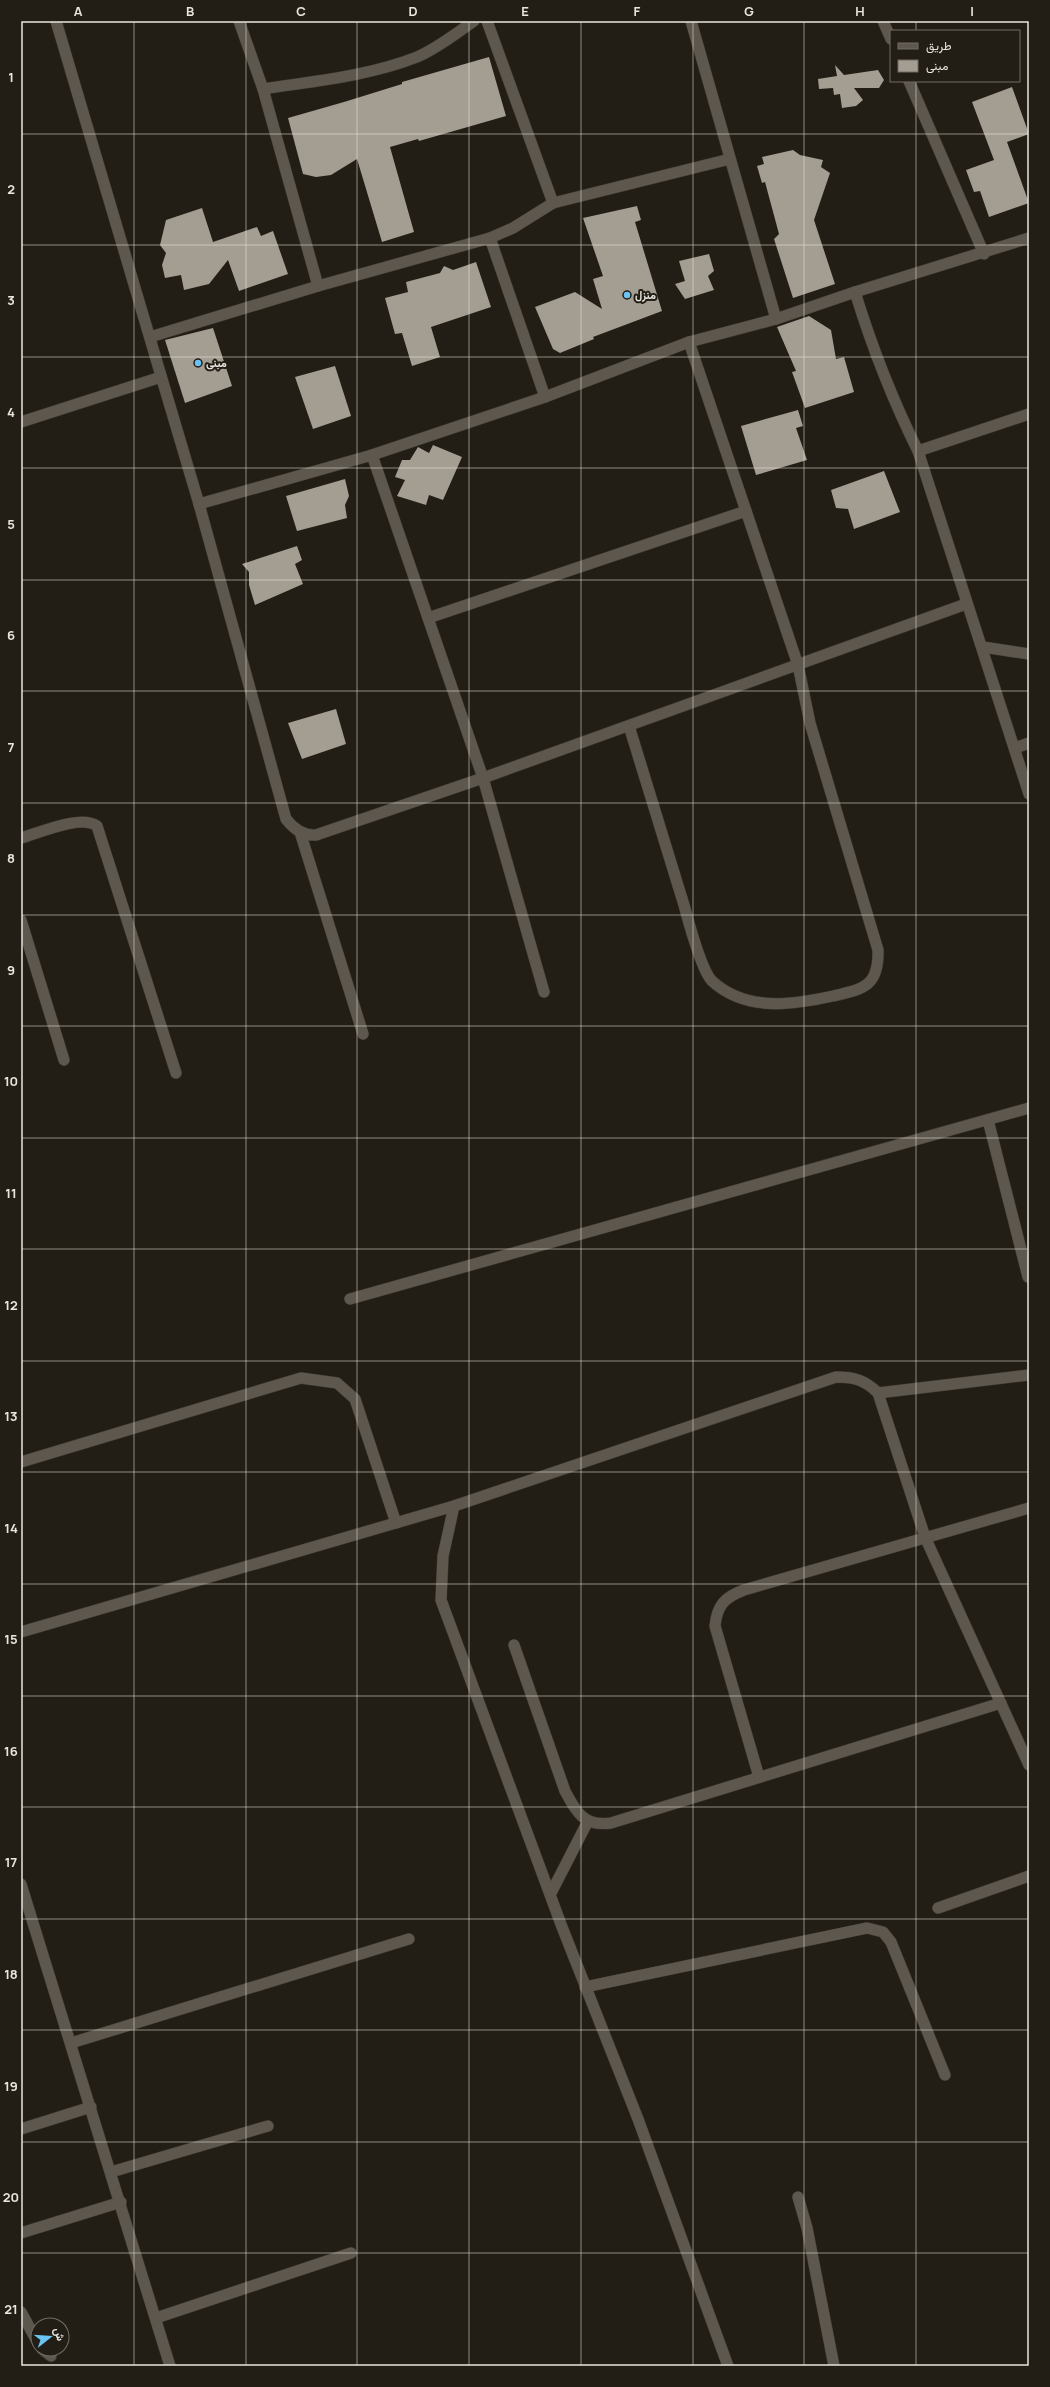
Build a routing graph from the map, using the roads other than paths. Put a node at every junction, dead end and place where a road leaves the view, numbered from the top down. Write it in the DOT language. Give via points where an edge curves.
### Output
graph roads {
  1 [pos="56,21"];
  2 [pos="239,21"];
  3 [pos="474,21"];
  4 [pos="487,21"];
  5 [pos="691,21"];
  6 [pos="883,21"];
  7 [pos="890,38"];
  8 [pos="909,82"];
  9 [pos="262,89"];
  10 [pos="730,159"];
  11 [pos="553,203"];
  12 [pos="490,238"];
  13 [pos="1029,238"];
  14 [pos="984,254"];
  15 [pos="318,286"];
  16 [pos="855,292"];
  17 [pos="776,319"];
  18 [pos="150,337"];
  19 [pos="689,342"];
  20 [pos="161,377"];
  21 [pos="545,397"];
  22 [pos="1029,414"];
  23 [pos="21,422"];
  24 [pos="918,451"];
  25 [pos="372,455"];
  26 [pos="199,504"];
  27 [pos="746,511"];
  28 [pos="966,604"];
  29 [pos="428,618"];
  30 [pos="983,648"];
  31 [pos="1029,654"];
  32 [pos="798,665"];
  33 [pos="629,726"];
  34 [pos="1029,743"];
  35 [pos="1015,748"];
  36 [pos="483,778"];
  37 [pos="1029,794"];
  38 [pos="300,832"];
  39 [pos="21,838"];
  40 [pos="21,920"];
  41 [pos="544,992"];
  42 [pos="362,1034"];
  43 [pos="64,1060"];
  44 [pos="176,1073"];
  45 [pos="1029,1108"];
  46 [pos="988,1120"];
  47 [pos="1028,1277"];
  48 [pos="350,1299"];
  49 [pos="1029,1375"];
  50 [pos="878,1393"];
  51 [pos="21,1462"];
  52 [pos="454,1506"];
  53 [pos="1029,1508"];
  54 [pos="396,1523"];
  55 [pos="926,1537"];
  56 [pos="21,1632"];
  57 [pos="514,1645"];
  58 [pos="1001,1703"];
  59 [pos="1029,1765"];
  60 [pos="760,1777"];
  61 [pos="588,1821"];
  62 [pos="1029,1876"];
  63 [pos="21,1885"];
  64 [pos="551,1893"];
  65 [pos="938,1908"];
  66 [pos="409,1939"];
  67 [pos="585,1987"];
  68 [pos="71,2043"];
  69 [pos="945,2075"];
  70 [pos="91,2107"];
  71 [pos="268,2126"];
  72 [pos="21,2129"];
  73 [pos="111,2172"];
  74 [pos="798,2197"];
  75 [pos="121,2202"];
  76 [pos="21,2233"];
  77 [pos="351,2253"];
  78 [pos="21,2312"];
  79 [pos="156,2318"];
  80 [pos="30,2328"];
  81 [pos="170,2366"];
  82 [pos="728,2366"];
  83 [pos="834,2366"];
  1 -- 18 [label="street"];
  2 -- 9 [label="street"];
  3 -- 9 [label="street" via="443,43 417,57 383,68"];
  4 -- 11 [label="street"];
  5 -- 10 [label="street"];
  6 -- 7 [label="street"];
  8 -- 14 [label="street"];
  9 -- 15 [label="street"];
  10 -- 11 [label="street"];
  10 -- 17 [label="street"];
  11 -- 12 [label="street" via="513,228"];
  12 -- 15 [label="street"];
  12 -- 21 [label="street"];
  13 -- 14 [label="street"];
  14 -- 16 [label="street"];
  15 -- 18 [label="street"];
  16 -- 17 [label="street"];
  16 -- 24 [label="street" via="873,352 894,404"];
  17 -- 19 [label="street"];
  18 -- 20 [label="street"];
  19 -- 21 [label="street"];
  19 -- 27 [label="street"];
  20 -- 23 [label="street"];
  20 -- 26 [label="street"];
  21 -- 25 [label="street"];
  22 -- 24 [label="street"];
  24 -- 28 [label="street"];
  25 -- 26 [label="street"];
  25 -- 29 [label="street"];
  26 -- 38 [label="street" via="286,818 292,827"];
  27 -- 29 [label="street"];
  27 -- 32 [label="street"];
  28 -- 30 [label="street"];
  28 -- 32 [label="street"];
  29 -- 36 [label="street"];
  30 -- 31 [label="street"];
  30 -- 35 [label="street"];
  32 -- 33 [label="street"];
  32 -- 33 [label="street" via="810,723 878,950 878,967 872,980 860,990 800,1003 769,1004 744,1000 711,980 696,944"];
  33 -- 36 [label="street"];
  34 -- 35 [label="street"];
  35 -- 37 [label="street"];
  36 -- 38 [label="street" via="316,834"];
  36 -- 41 [label="street"];
  38 -- 42 [label="street"];
  39 -- 44 [label="street" via="76,822 88,822 97,826"];
  40 -- 43 [label="street"];
  45 -- 46 [label="street"];
  46 -- 47 [label="street"];
  46 -- 48 [label="street"];
  49 -- 50 [label="street"];
  50 -- 52 [label="street" via="868,1383 851,1377 836,1377"];
  50 -- 55 [label="street"];
  51 -- 54 [label="street" via="300,1378 337,1383 355,1399"];
  52 -- 54 [label="street"];
  52 -- 64 [label="street" via="443,1556 441,1600"];
  53 -- 55 [label="street"];
  54 -- 56 [label="street"];
  55 -- 58 [label="street"];
  55 -- 60 [label="street" via="744,1590 722,1602 716,1613 715,1626"];
  57 -- 61 [label="street" via="565,1791 574,1809"];
  58 -- 59 [label="street"];
  58 -- 60 [label="street"];
  60 -- 61 [label="street" via="611,1823 599,1825"];
  61 -- 64 [label="street"];
  62 -- 65 [label="street"];
  63 -- 68 [label="street"];
  64 -- 67 [label="street"];
  66 -- 68 [label="street"];
  67 -- 69 [label="street" via="867,1928 883,1932 891,1942"];
  67 -- 82 [label="street" via="638,2119"];
  68 -- 70 [label="street"];
  70 -- 72 [label="street"];
  70 -- 73 [label="street"];
  71 -- 73 [label="street"];
  73 -- 75 [label="street"];
  74 -- 83 [label="street" via="807,2228"];
  75 -- 76 [label="street"];
  75 -- 79 [label="street"];
  77 -- 79 [label="street"];
  78 -- 80 [label="street"];
  79 -- 81 [label="street"];
}
